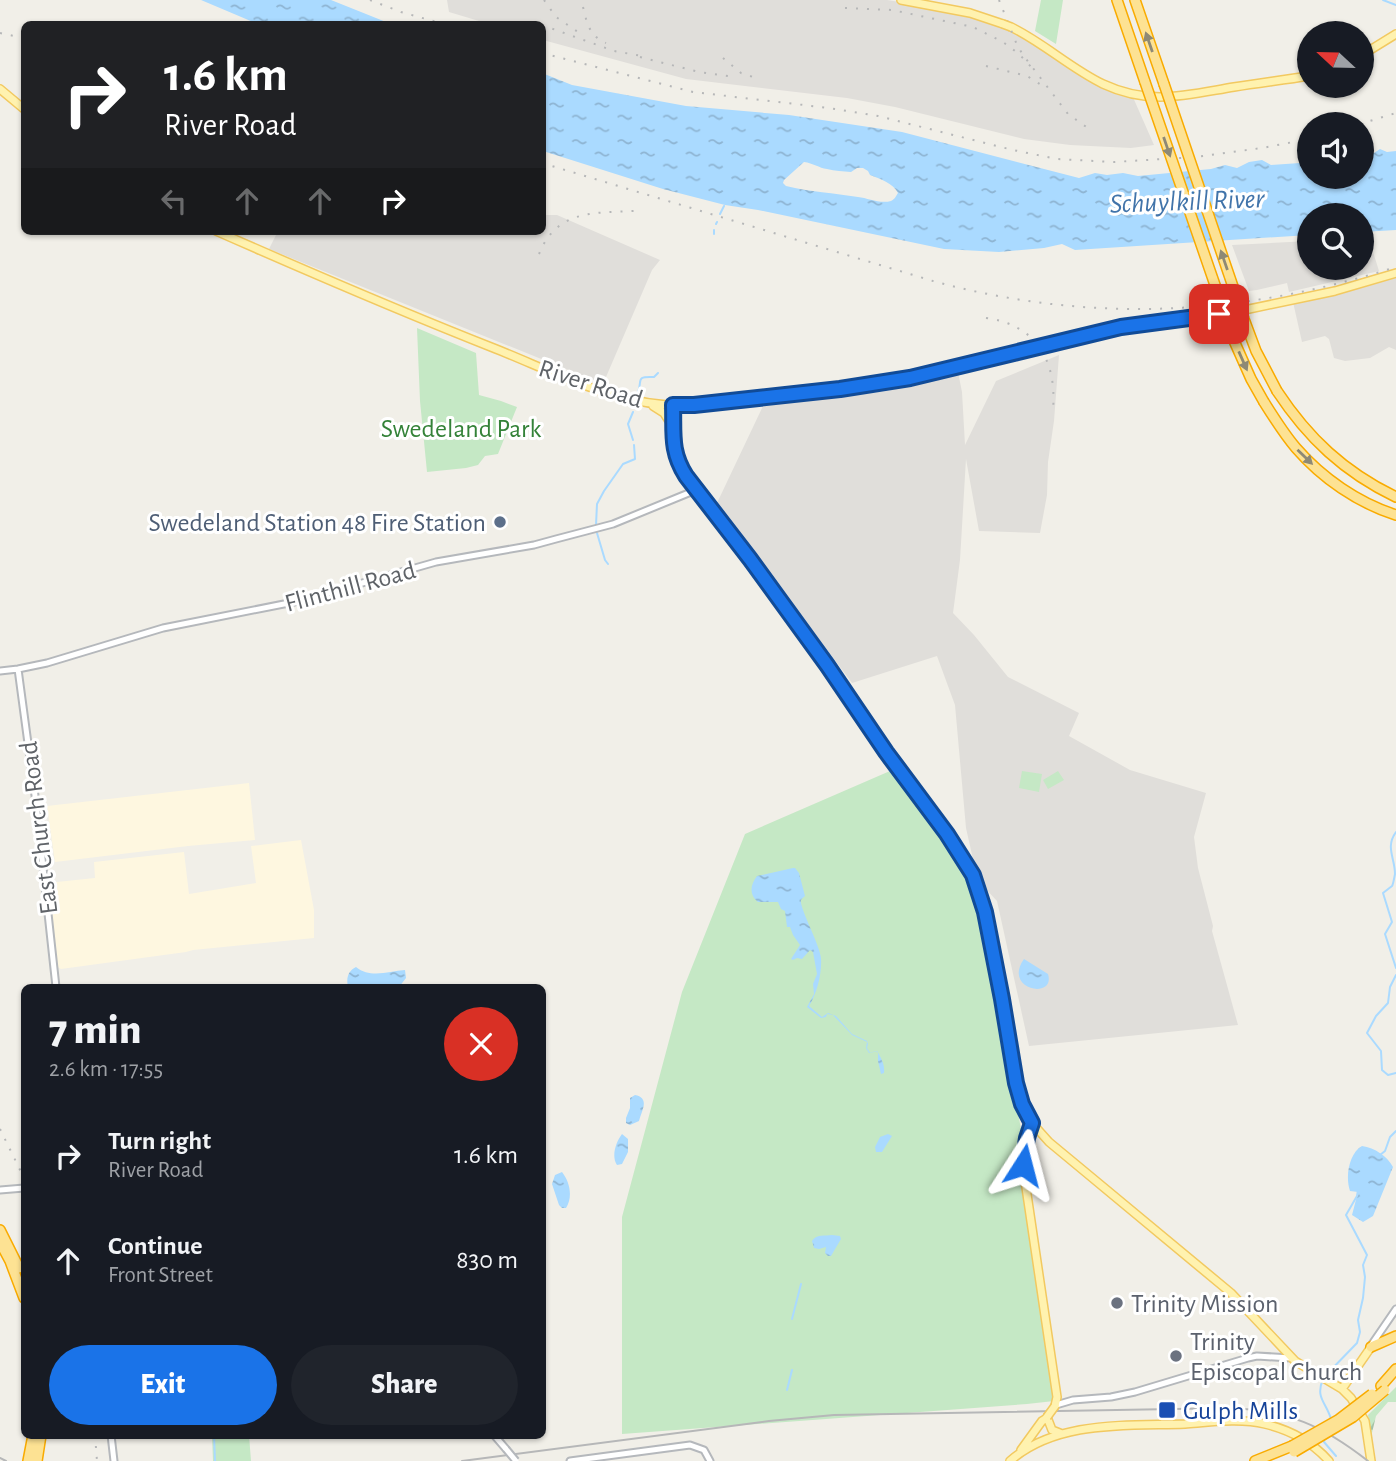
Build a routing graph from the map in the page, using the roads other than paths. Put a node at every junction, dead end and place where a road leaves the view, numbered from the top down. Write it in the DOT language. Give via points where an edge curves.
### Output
graph roads {
  1 [pos="901,0"];
  2 [pos="1117,0"];
  3 [pos="1135,0"];
  4 [pos="1396,34"];
  5 [pos="1374,48"];
  6 [pos="1297,78"];
  7 [pos="0,89"];
  8 [pos="21,106"];
  9 [pos="225,235"];
  10 [pos="1396,274"];
  11 [pos="650,404"];
  12 [pos="673,405"];
  13 [pos="673,428"];
  14 [pos="696,490"];
  15 [pos="1396,497"];
  16 [pos="1396,515"];
  17 [pos="18,669"];
  18 [pos="0,671"];
  19 [pos="56,984"];
  20 [pos="1032,1123"];
  21 [pos="21,1188"];
  22 [pos="0,1190"];
  23 [pos="0,1230"];
  24 [pos="0,1242"];
  25 [pos="21,1274"];
  26 [pos="21,1291"];
  27 [pos="1396,1309"];
  28 [pos="1379,1334"];
  29 [pos="1393,1338"];
  30 [pos="1371,1347"];
  31 [pos="1290,1358"];
  32 [pos="1396,1369"];
  33 [pos="1396,1378"];
  34 [pos="1383,1388"];
  35 [pos="1342,1389"];
  36 [pos="1056,1391"];
  37 [pos="1073,1399"];
  38 [pos="1056,1406"];
  39 [pos="1047,1417"];
  40 [pos="1039,1427"];
  41 [pos="1062,1434"];
  42 [pos="33,1439"];
  43 [pos="40,1439"];
  44 [pos="111,1439"];
  45 [pos="497,1439"];
  46 [pos="1042,1440"];
  47 [pos="1293,1449"];
  48 [pos="1019,1453"];
  49 [pos="1327,1458"];
  50 [pos="33,1459"];
  51 [pos="114,1461"];
  52 [pos="516,1461"];
  53 [pos="570,1461"];
  54 [pos="710,1461"];
  55 [pos="1010,1461"];
  56 [pos="1255,1461"];
  57 [pos="1271,1461"];
  58 [pos="1371,1461"];
  1 -- 6 [label="main road, bridge" via="970,13 1011,27 1075,69 1137,95 1178,97"];
  2 -- 16 [label="highway, one-way, bridge" via="1251,379 1297,449 1319,470 1339,486"];
  15 -- 3 [label="highway, one-way, bridge" via="1325,450 1304,429 1265,369"];
  4 -- 5 [label="main road"];
  7 -- 8 [label="main road"];
  9 -- 11 [label="main road, River Road" via="460,335 602,391"];
  10 -- 12 [label="main road, River Road" via="1235,312 1111,329 910,378"];
  11 -- 12 [label="main road, River Road"];
  11 -- 13 [label="main road" via="664,413"];
  12 -- 13 [label="main road"];
  13 -- 14 [label="main road" via="676,456"];
  14 -- 17 [label="street, Flinthill Road" via="613,524 556,540 458,557 292,603 163,628"];
  14 -- 20 [label="main road" via="820,656 973,875 985,912 1016,1083"];
  17 -- 18 [label="street, Flinthill Road"];
  17 -- 19 [label="street, East Church Road"];
  20 -- 31 [label="main road" via="1231,1293"];
  20 -- 36 [label="main road" via="1024,1174"];
  21 -- 22 [label="street"];
  23 -- 25 [label="highway"];
  24 -- 26 [label="highway"];
  27 -- 28 [label="street"];
  28 -- 29 [label="highway"];
  28 -- 30 [label="street"];
  29 -- 30 [label="highway"];
  30 -- 35 [label="main road"];
  31 -- 35 [label="main road"];
  31 -- 37 [label="street" via="1257,1356 1135,1392"];
  32 -- 34 [label="highway"];
  33 -- 34 [label="highway"];
  34 -- 47 [label="highway, bridge"];
  35 -- 58 [label="main road" via="1365,1421"];
  36 -- 37 [label="street"];
  36 -- 38 [label="main road"];
  37 -- 38 [label="street"];
  38 -- 39 [label="main road, bridge"];
  39 -- 40 [label="main road"];
  39 -- 41 [label="main road" via="1052,1430"];
  39 -- 46 [label="main road"];
  40 -- 46 [label="main road"];
  40 -- 48 [label="main road"];
  41 -- 46 [label="main road"];
  41 -- 49 [label="main road" via="1094,1427 1248,1421 1301,1437"];
  42 -- 50 [label="highway"];
  43 -- 50 [label="highway"];
  44 -- 51 [label="street"];
  45 -- 52 [label="street, bridge"];
  46 -- 48 [label="main road"];
  47 -- 56 [label="highway"];
  47 -- 57 [label="highway"];
  48 -- 55 [label="main road"];
  53 -- 54 [label="street" via="690,1445 704,1450"];
}
